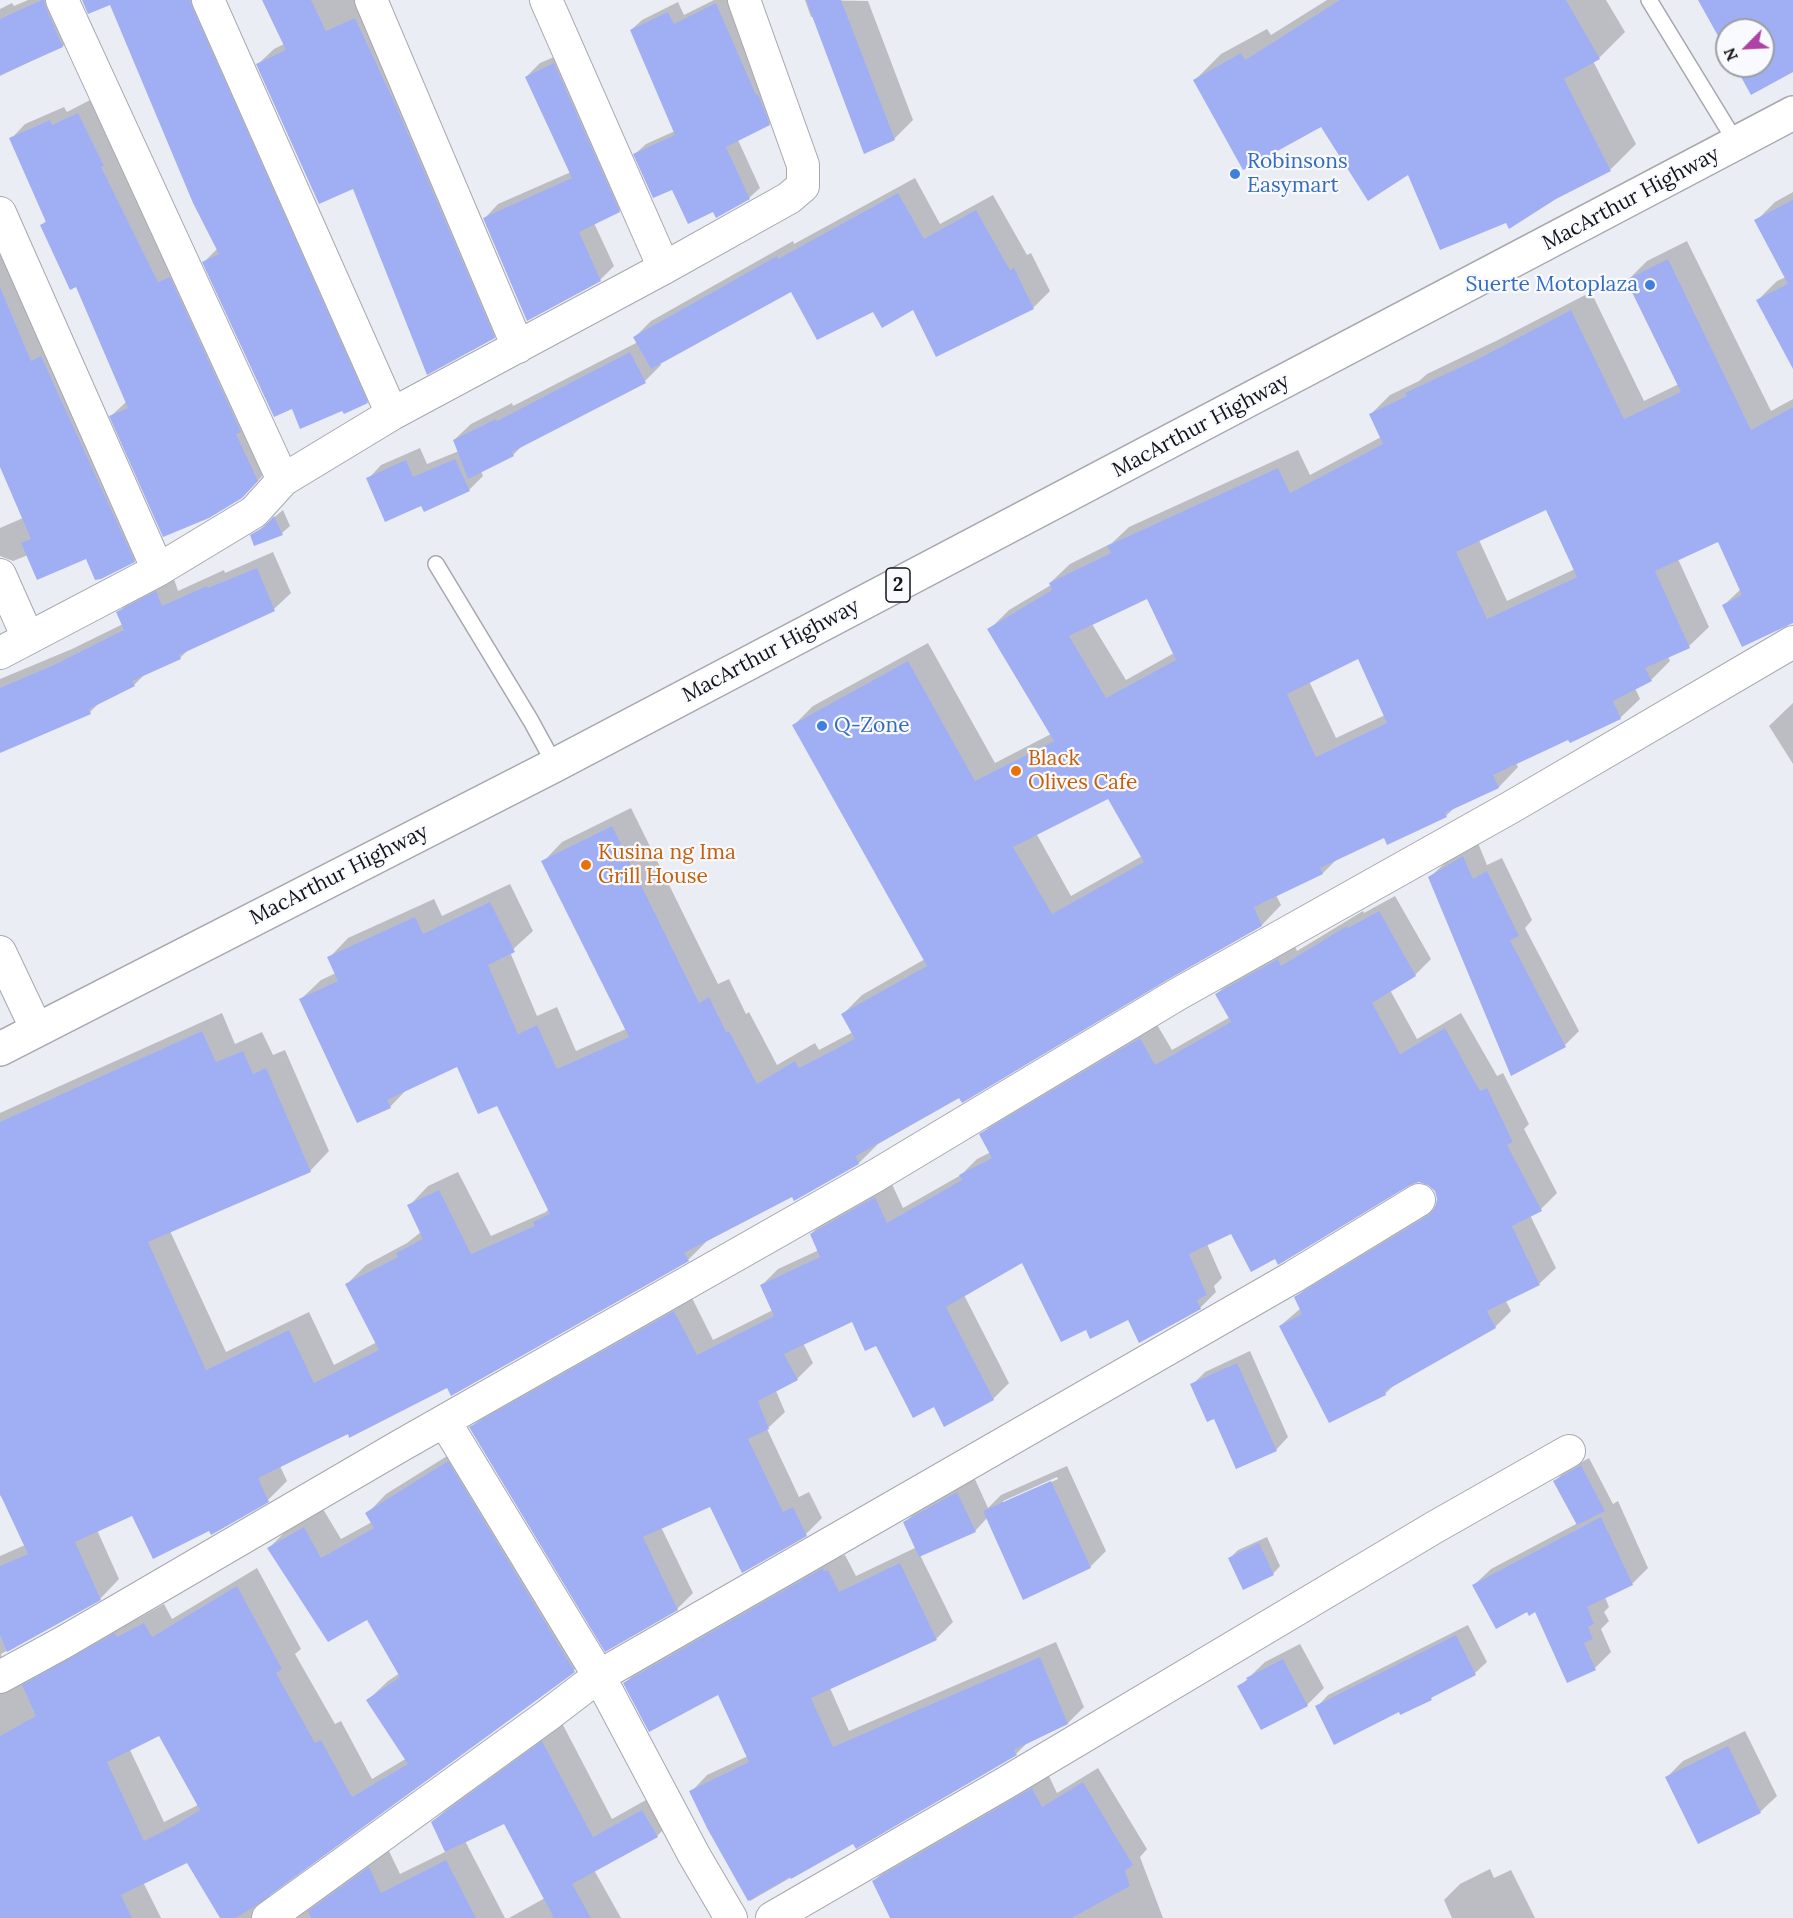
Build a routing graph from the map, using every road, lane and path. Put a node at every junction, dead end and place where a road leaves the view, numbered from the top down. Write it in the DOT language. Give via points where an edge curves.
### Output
graph roads {
  1 [pos="62,0"];
  2 [pos="208,0"];
  3 [pos="371,0"];
  4 [pos="546,0"];
  5 [pos="744,0"];
  6 [pos="1649,0"];
  7 [pos="1793,113"];
  8 [pos="1737,144"];
  9 [pos="0,213"];
  10 [pos="664,268"];
  11 [pos="518,347"];
  12 [pos="392,414"];
  13 [pos="283,480"];
  14 [pos="436,564"];
  15 [pos="158,570"];
  16 [pos="0,575"];
  17 [pos="28,638"];
  18 [pos="1793,642"];
  19 [pos="0,653"];
  20 [pos="555,765"];
  21 [pos="0,952"];
  22 [pos="38,1030"];
  23 [pos="0,1049"];
  24 [pos="1419,1200"];
  25 [pos="445,1422"];
  26 [pos="1569,1452"];
  27 [pos="599,1676"];
  28 [pos="0,1677"];
  29 [pos="268,1918"];
  30 [pos="731,1918"];
  31 [pos="772,1918"];
  1 -- 13 [label="street"];
  2 -- 12 [label="street"];
  3 -- 11 [label="street"];
  4 -- 10 [label="street"];
  5 -- 10 [label="street" via="803,165 803,186 789,198"];
  6 -- 8 [label="lane"];
  7 -- 8 [label="highway, MacArthur Highway / 2"];
  8 -- 20 [label="highway, MacArthur Highway / 2"];
  9 -- 15 [label="street"];
  10 -- 11 [label="street"];
  11 -- 12 [label="street"];
  12 -- 13 [label="street"];
  13 -- 15 [label="street" via="254,512"];
  14 -- 20 [label="lane"];
  15 -- 17 [label="street"];
  16 -- 17 [label="street"];
  17 -- 19 [label="street"];
  18 -- 25 [label="street" via="1513,806 1178,994 875,1176"];
  20 -- 22 [label="highway, MacArthur Highway / 2"];
  21 -- 22 [label="street"];
  22 -- 23 [label="highway, MacArthur Highway / 2"];
  24 -- 27 [label="street" via="1293,1277"];
  25 -- 27 [label="street"];
  25 -- 28 [label="street"];
  26 -- 31 [label="street"];
  27 -- 29 [label="street"];
  27 -- 30 [label="street"];
}
